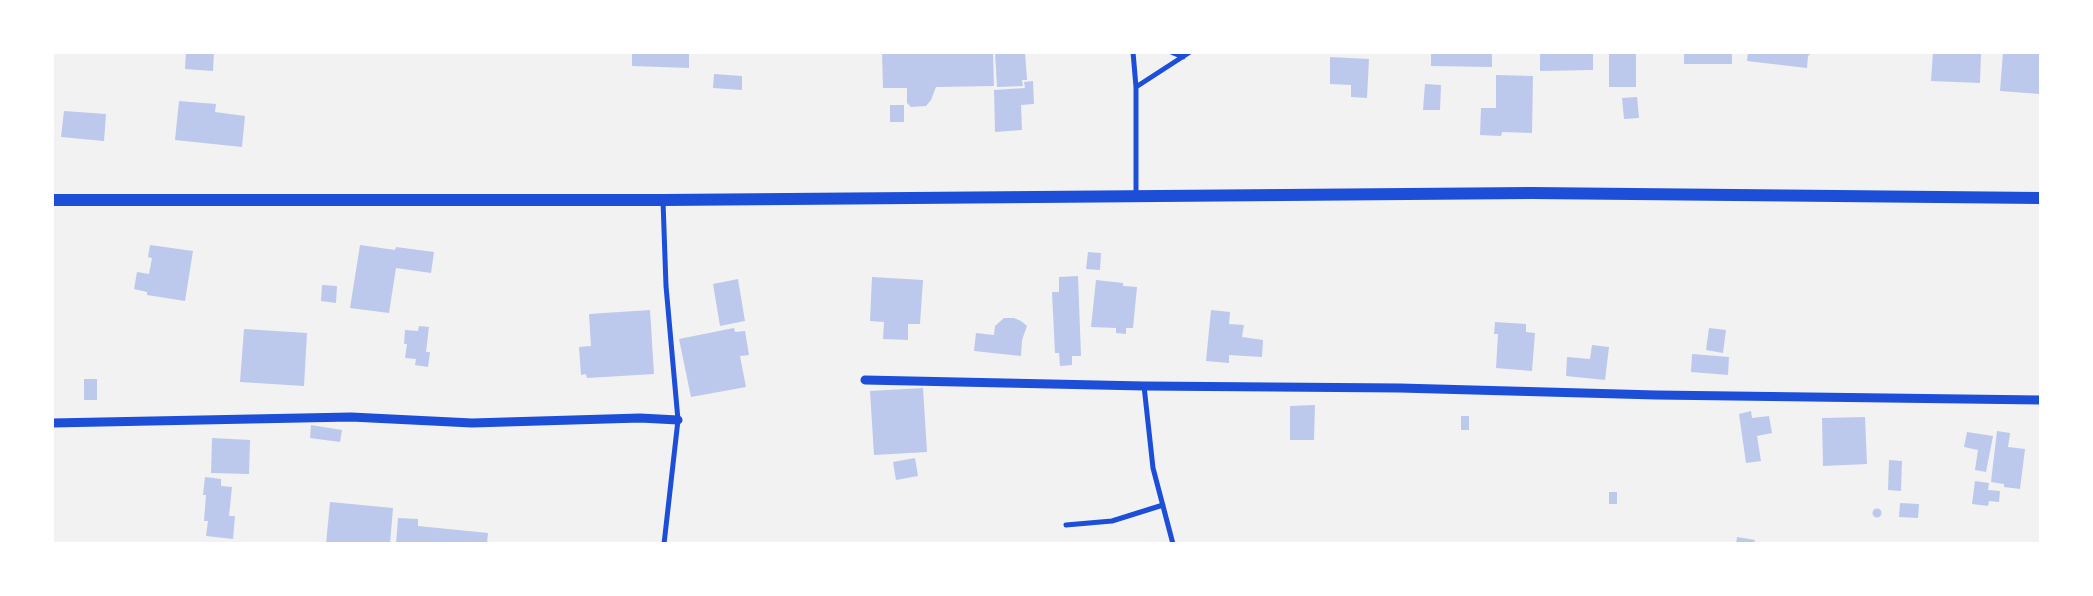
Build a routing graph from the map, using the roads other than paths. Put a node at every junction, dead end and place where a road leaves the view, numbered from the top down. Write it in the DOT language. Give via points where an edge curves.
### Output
graph roads {
  1 [pos="1133,52"];
  2 [pos="1171,52"];
  3 [pos="1190,52"];
  4 [pos="1183,57"];
  5 [pos="1136,87"];
  6 [pos="1136,197"];
  7 [pos="2040,198"];
  8 [pos="52,200"];
  9 [pos="663,200"];
  10 [pos="865,380"];
  11 [pos="1144,386"];
  12 [pos="2040,400"];
  13 [pos="678,420"];
  14 [pos="52,423"];
  15 [pos="1163,505"];
  16 [pos="1066,525"];
  17 [pos="664,544"];
  18 [pos="1174,544"];
  1 -- 5 [label="street"];
  2 -- 4 [label="street"];
  3 -- 4 [label="street"];
  4 -- 5 [label="street"];
  5 -- 6 [label="street"];
  6 -- 7 [label="main road" via="1531,193"];
  6 -- 9 [label="main road"];
  8 -- 9 [label="main road"];
  9 -- 13 [label="street" via="666,286"];
  10 -- 11 [label="street"];
  11 -- 12 [label="street"];
  11 -- 15 [label="street" via="1153,468"];
  13 -- 14 [label="street" via="640,418 472,423 351,417"];
  13 -- 17 [label="street"];
  15 -- 16 [label="street" via="1112,521"];
  15 -- 18 [label="street"];
}
